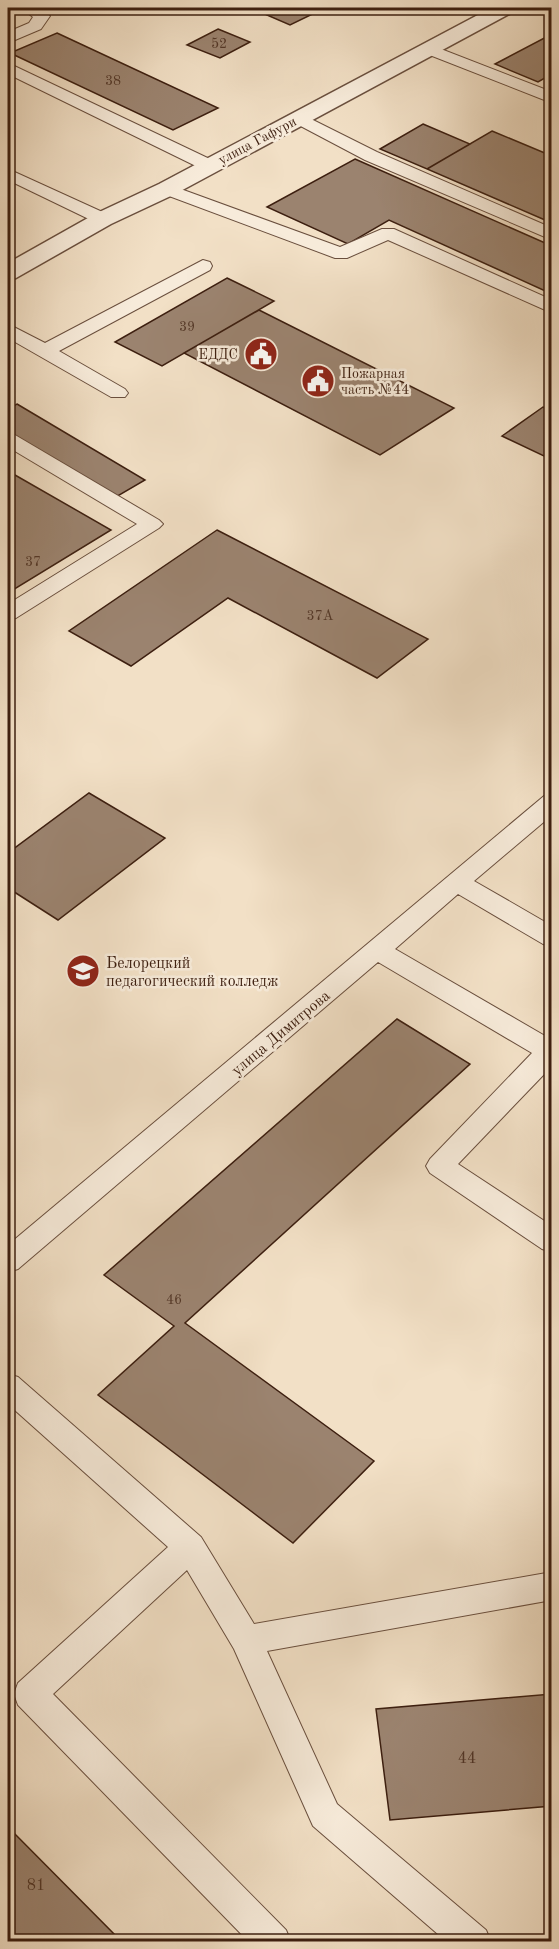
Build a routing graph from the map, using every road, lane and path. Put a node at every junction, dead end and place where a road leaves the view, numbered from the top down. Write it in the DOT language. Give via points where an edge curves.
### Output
graph roads {
  1 [pos="29,8"];
  2 [pos="506,8"];
  3 [pos="8,38"];
  4 [pos="428,49"];
  5 [pos="8,68"];
  6 [pos="552,98"];
  7 [pos="299,118"];
  8 [pos="210,166"];
  9 [pos="8,174"];
  10 [pos="167,189"];
  11 [pos="103,219"];
  12 [pos="552,235"];
  13 [pos="203,266"];
  14 [pos="8,273"];
  15 [pos="552,308"];
  16 [pos="8,330"];
  17 [pos="44,351"];
  18 [pos="118,393"];
  19 [pos="8,439"];
  20 [pos="8,614"];
  21 [pos="552,802"];
  22 [pos="456,882"];
  23 [pos="552,938"];
  24 [pos="376,950"];
  25 [pos="552,1241"];
  26 [pos="8,1261"];
  27 [pos="8,1386"];
  28 [pos="190,1547"];
  29 [pos="552,1586"];
  30 [pos="246,1640"];
  31 [pos="274,1941"];
  32 [pos="474,1941"];
  1 -- 3 [label="lane" via="42,16 35,26"];
  2 -- 4 [label="street, улица Гафури"];
  4 -- 6 [label="lane"];
  4 -- 7 [label="street, улица Гафури"];
  5 -- 8 [label="lane"];
  7 -- 8 [label="street, улица Гафури"];
  7 -- 12 [label="lane" via="371,156"];
  8 -- 10 [label="street, улица Гафури"];
  9 -- 11 [label="lane"];
  10 -- 11 [label="street, улица Гафури"];
  10 -- 15 [label="lane" via="341,254 388,233"];
  11 -- 14 [label="street, улица Гафури"];
  13 -- 17 [label="lane"];
  16 -- 17 [label="lane"];
  17 -- 18 [label="lane"];
  19 -- 20 [label="lane" via="152,524"];
  21 -- 22 [label="lane, улица Димитрова"];
  22 -- 23 [label="lane"];
  22 -- 24 [label="lane, улица Димитрова"];
  24 -- 25 [label="lane" via="550,1051 440,1166"];
  24 -- 26 [label="lane, улица Димитрова"];
  27 -- 28 [label="lane"];
  28 -- 30 [label="lane"];
  28 -- 31 [label="lane" via="30,1694"];
  29 -- 30 [label="lane"];
  30 -- 32 [label="lane" via="325,1815"];
}
